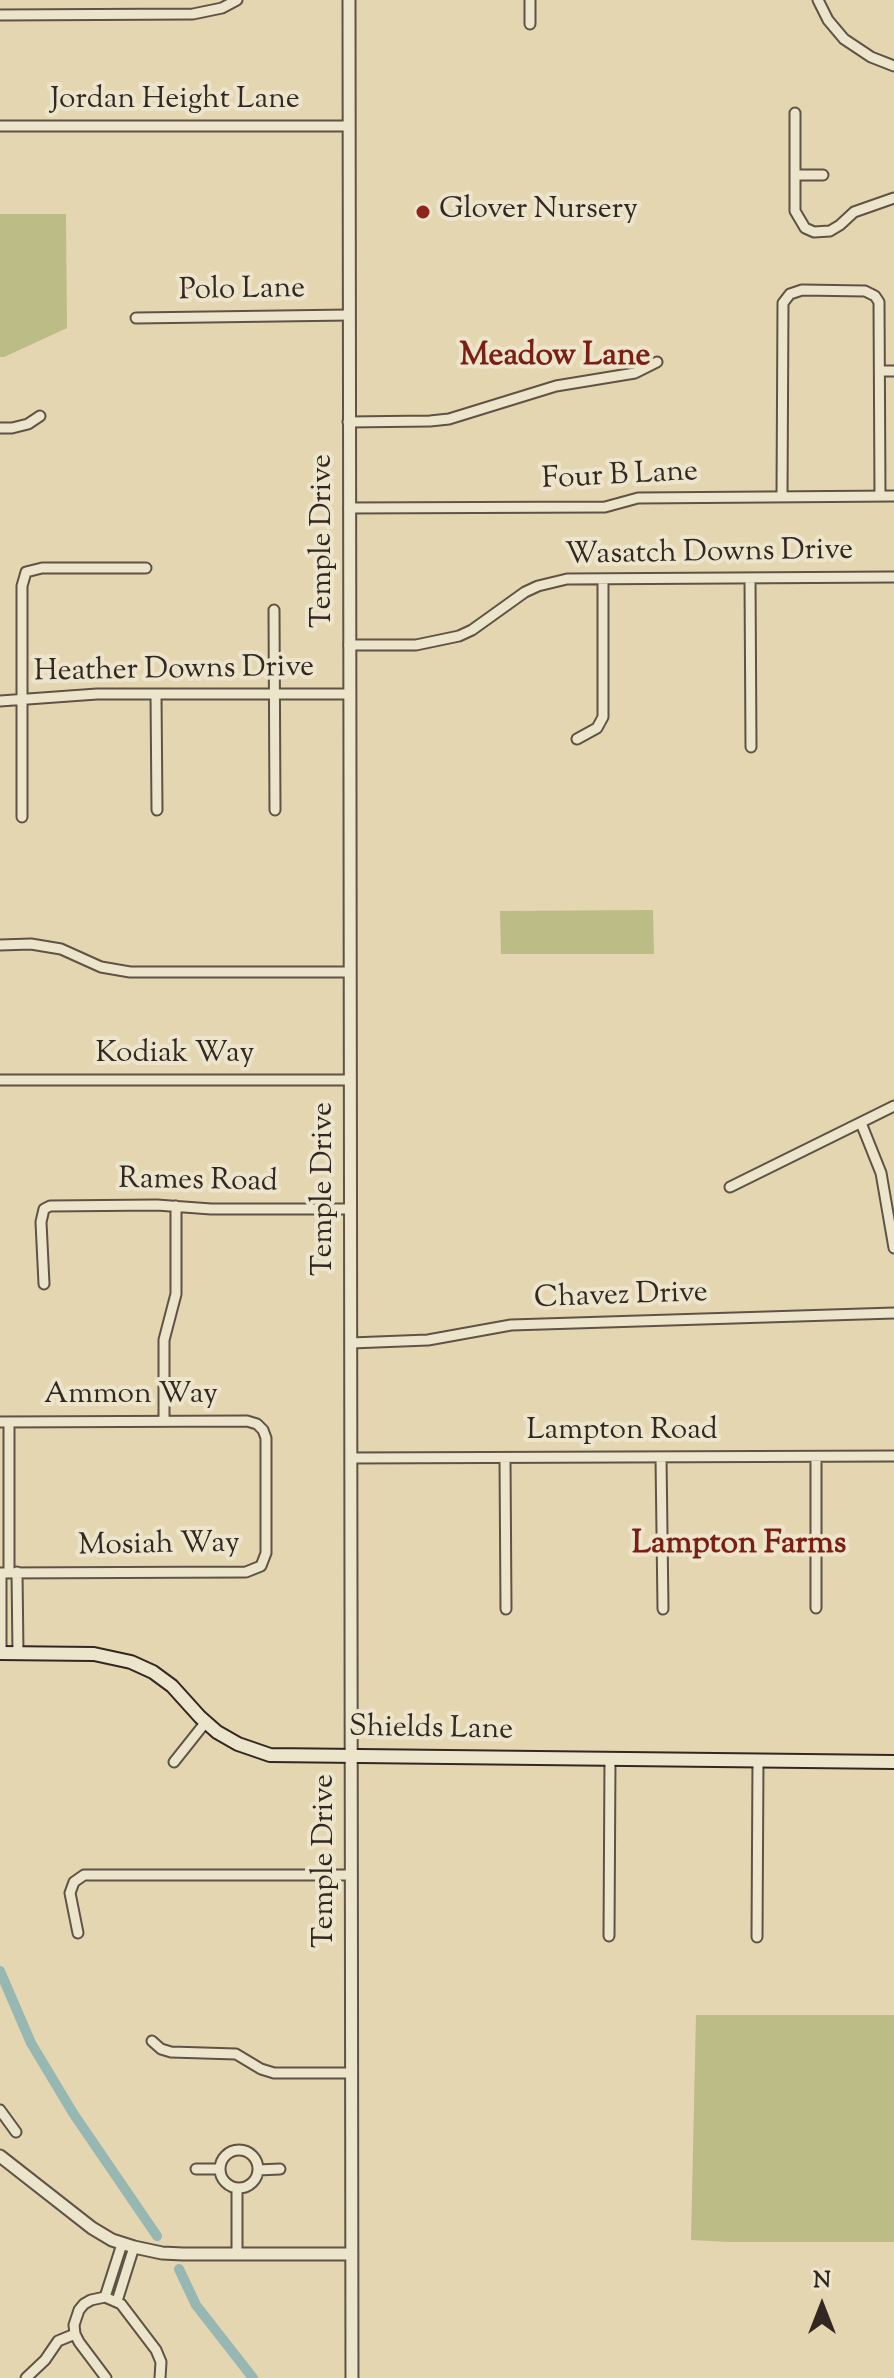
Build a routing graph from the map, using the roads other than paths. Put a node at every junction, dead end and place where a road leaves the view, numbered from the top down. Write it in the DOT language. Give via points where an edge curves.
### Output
graph roads {
  1 [pos="237,0"];
  2 [pos="349,0"];
  3 [pos="530,0"];
  4 [pos="818,0"];
  5 [pos="0,15"];
  6 [pos="530,24"];
  7 [pos="894,66"];
  8 [pos="795,113"];
  9 [pos="0,126"];
  10 [pos="349,126"];
  11 [pos="795,175"];
  12 [pos="823,175"];
  13 [pos="894,198"];
  14 [pos="349,315"];
  15 [pos="136,318"];
  16 [pos="657,362"];
  17 [pos="881,371"];
  18 [pos="894,371"];
  19 [pos="40,416"];
  20 [pos="348,422"];
  21 [pos="0,428"];
  22 [pos="880,496"];
  23 [pos="894,496"];
  24 [pos="782,497"];
  25 [pos="349,508"];
  26 [pos="146,568"];
  27 [pos="894,577"];
  28 [pos="750,578"];
  29 [pos="603,579"];
  30 [pos="274,610"];
  31 [pos="349,645"];
  32 [pos="156,694"];
  33 [pos="275,694"];
  34 [pos="349,694"];
  35 [pos="23,699"];
  36 [pos="0,701"];
  37 [pos="577,739"];
  38 [pos="751,747"];
  39 [pos="157,810"];
  40 [pos="275,810"];
  41 [pos="22,817"];
  42 [pos="0,945"];
  43 [pos="350,972"];
  44 [pos="0,1080"];
  45 [pos="350,1080"];
  46 [pos="894,1106"];
  47 [pos="861,1123"];
  48 [pos="730,1187"];
  49 [pos="176,1206"];
  50 [pos="350,1209"];
  51 [pos="894,1248"];
  52 [pos="44,1284"];
  53 [pos="894,1313"];
  54 [pos="351,1343"];
  55 [pos="164,1421"];
  56 [pos="4,1422"];
  57 [pos="261,1427"];
  58 [pos="894,1456"];
  59 [pos="661,1457"];
  60 [pos="816,1457"];
  61 [pos="351,1458"];
  62 [pos="505,1458"];
  63 [pos="7,1573"];
  64 [pos="816,1608"];
  65 [pos="506,1609"];
  66 [pos="663,1609"];
  67 [pos="0,1653"];
  68 [pos="18,1653"];
  69 [pos="205,1723"];
  70 [pos="352,1757"];
  71 [pos="610,1759"];
  72 [pos="758,1760"];
  73 [pos="174,1762"];
  74 [pos="894,1762"];
  75 [pos="351,1875"];
  76 [pos="78,1933"];
  77 [pos="609,1936"];
  78 [pos="757,1937"];
  79 [pos="152,2041"];
  80 [pos="352,2073"];
  81 [pos="0,2110"];
  82 [pos="16,2132"];
  83 [pos="0,2156"];
  84 [pos="196,2169"];
  85 [pos="220,2169"];
  86 [pos="280,2169"];
  87 [pos="258,2170"];
  88 [pos="237,2188"];
  89 [pos="128,2246"];
  90 [pos="237,2253"];
  91 [pos="352,2254"];
  92 [pos="105,2297"];
  93 [pos="117,2301"];
  94 [pos="75,2334"];
  95 [pos="162,2377"];
  96 [pos="26,2378"];
  97 [pos="106,2378"];
  98 [pos="352,2378"];
  1 -- 5 [label="street" via="193,14"];
  2 -- 10 [label="street, Temple Drive"];
  3 -- 6 [label="street"];
  4 -- 7 [label="street" via="844,39"];
  8 -- 11 [label="street"];
  9 -- 10 [label="street, Jordan Height Lane"];
  10 -- 14 [label="street, Temple Drive"];
  11 -- 12 [label="street"];
  11 -- 13 [label="street" via="796,215 814,232 833,229 859,210"];
  14 -- 15 [label="street, Polo Lane"];
  14 -- 20 [label="street, Temple Drive"];
  16 -- 20 [label="street" via="635,373 556,386 439,421"];
  17 -- 18 [label="street"];
  17 -- 22 [label="street"];
  17 -- 24 [label="street" via="881,309 875,296 861,290 802,290 787,297"];
  19 -- 21 [label="street" via="28,424"];
  20 -- 25 [label="street, Temple Drive"];
  22 -- 23 [label="street, Four B Lane"];
  22 -- 24 [label="street, Four B Lane"];
  24 -- 25 [label="street, Four B Lane" via="638,498 605,507"];
  25 -- 31 [label="street, Temple Drive"];
  26 -- 35 [label="street" via="26,572"];
  27 -- 28 [label="street, Wasatch Downs Drive"];
  28 -- 29 [label="street, Wasatch Downs Drive"];
  28 -- 38 [label="street"];
  29 -- 31 [label="street, Wasatch Downs Drive" via="538,586 472,630 445,640"];
  29 -- 37 [label="street" via="603,717 597,728"];
  30 -- 33 [label="street"];
  31 -- 34 [label="street, Temple Drive"];
  32 -- 33 [label="street, Heather Downs Drive"];
  32 -- 35 [label="street, Heather Downs Drive"];
  32 -- 39 [label="street"];
  33 -- 34 [label="street, Heather Downs Drive"];
  33 -- 40 [label="street"];
  34 -- 43 [label="street, Temple Drive"];
  35 -- 36 [label="street, Heather Downs Drive"];
  35 -- 41 [label="street"];
  42 -- 43 [label="street" via="61,949 101,967 130,972"];
  43 -- 45 [label="street, Temple Drive"];
  44 -- 45 [label="street, Kodiak Way"];
  45 -- 50 [label="street, Temple Drive"];
  46 -- 47 [label="street"];
  47 -- 48 [label="street"];
  47 -- 51 [label="street" via="881,1173"];
  49 -- 50 [label="street, Rames Road"];
  49 -- 52 [label="street, Rames Road" via="44,1209"];
  49 -- 55 [label="street" via="176,1294 164,1340"];
  50 -- 54 [label="street, Temple Drive"];
  53 -- 54 [label="street, Chavez Drive" via="511,1325 428,1340"];
  54 -- 61 [label="street, Temple Drive"];
  55 -- 56 [label="street, Ammon Way"];
  55 -- 57 [label="street, Ammon Way" via="247,1421"];
  56 -- 63 [label="street"];
  57 -- 63 [label="street, Mosiah Way" via="266,1438 266,1553 257,1569"];
  58 -- 60 [label="street, Lampton Road"];
  59 -- 60 [label="street, Lampton Road"];
  59 -- 62 [label="street, Lampton Road"];
  59 -- 66 [label="street"];
  60 -- 64 [label="street"];
  61 -- 62 [label="street, Lampton Road"];
  61 -- 70 [label="street, Temple Drive"];
  62 -- 65 [label="street"];
  63 -- 67 [label="street"];
  63 -- 68 [label="street"];
  67 -- 68 [label="main road, Shields Lane"];
  68 -- 69 [label="main road, Shields Lane" via="94,1654 131,1662 172,1686"];
  69 -- 70 [label="main road, Shields Lane" via="238,1744 270,1755"];
  69 -- 73 [label="street"];
  70 -- 71 [label="main road, Shields Lane"];
  70 -- 75 [label="street, Temple Drive"];
  71 -- 72 [label="main road, Shields Lane"];
  71 -- 77 [label="street"];
  72 -- 74 [label="main road, Shields Lane"];
  72 -- 78 [label="street"];
  75 -- 76 [label="street" via="84,1875 70,1893"];
  75 -- 80 [label="street, Temple Drive"];
  79 -- 80 [label="street" via="171,2052 236,2054 274,2073"];
  80 -- 91 [label="street, Temple Drive"];
  81 -- 82 [label="street"];
  83 -- 89 [label="street" via="92,2228"];
  84 -- 85 [label="street"];
  85 -- 87 [label="street" via="224,2158 239,2150 250,2154"];
  85 -- 88 [label="street" via="223,2180"];
  86 -- 87 [label="street"];
  87 -- 88 [label="street" via="254,2181"];
  88 -- 90 [label="street"];
  89 -- 90 [label="street" via="162,2253"];
  89 -- 92 [label="street"];
  89 -- 93 [label="street"];
  90 -- 91 [label="street"];
  91 -- 98 [label="street, Temple Drive"];
  92 -- 93 [label="street"];
  92 -- 94 [label="street" via="79,2310"];
  93 -- 95 [label="street" via="159,2356"];
  94 -- 96 [label="street" via="58,2341"];
  94 -- 97 [label="street"];
}
